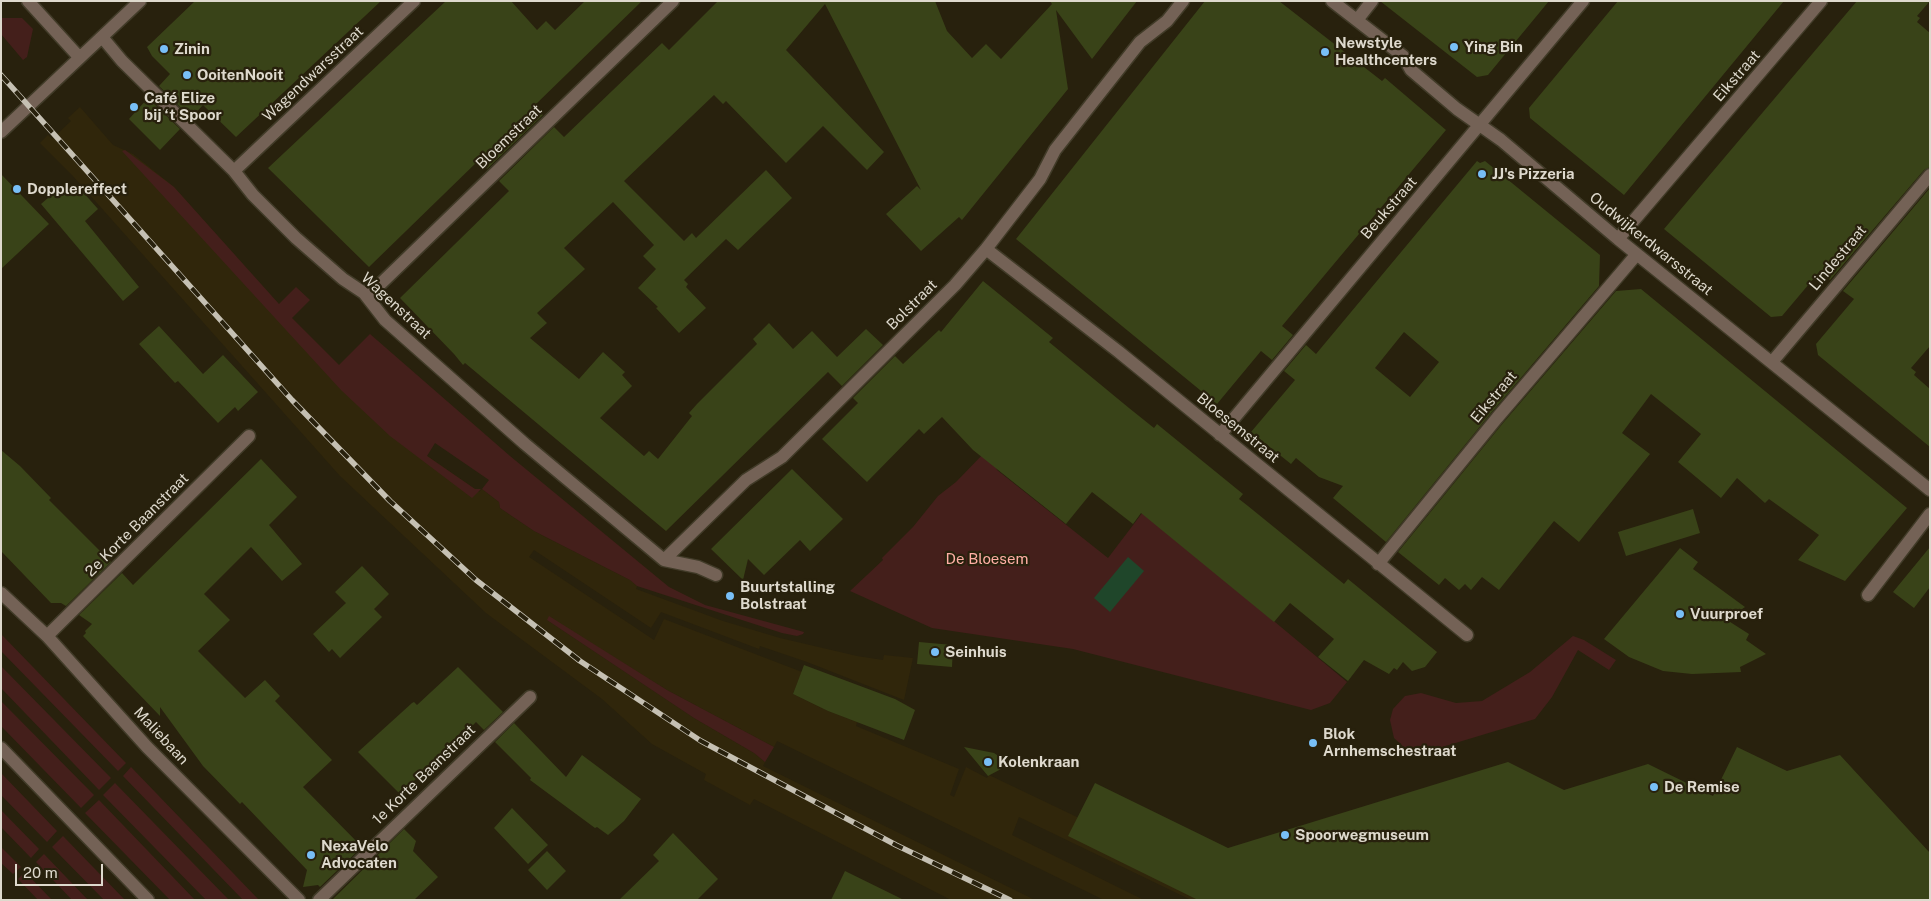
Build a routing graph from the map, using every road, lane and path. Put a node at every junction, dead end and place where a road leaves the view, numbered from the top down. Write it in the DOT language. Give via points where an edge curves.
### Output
graph roads {
  1 [pos="28,1"];
  2 [pos="140,1"];
  3 [pos="414,1"];
  4 [pos="673,1"];
  5 [pos="1183,1"];
  6 [pos="1332,1"];
  7 [pos="1372,1"];
  8 [pos="1583,1"];
  9 [pos="1821,1"];
  10 [pos="1357,20"];
  11 [pos="102,37"];
  12 [pos="79,57"];
  13 [pos="1482,124"];
  14 [pos="1,132"];
  15 [pos="234,171"];
  16 [pos="1930,175"];
  17 [pos="1618,239"];
  18 [pos="986,249"];
  19 [pos="1637,254"];
  20 [pos="367,297"];
  21 [pos="1772,362"];
  22 [pos="1220,435"];
  23 [pos="249,436"];
  24 [pos="1930,490"];
  25 [pos="1930,514"];
  26 [pos="664,560"];
  27 [pos="1378,564"];
  28 [pos="716,575"];
  29 [pos="1,593"];
  30 [pos="1868,595"];
  31 [pos="1467,635"];
  32 [pos="47,636"];
  33 [pos="530,697"];
  34 [pos="1,748"];
  35 [pos="148,900"];
  36 [pos="299,900"];
  37 [pos="319,900"];
  1 -- 12 [label="street"];
  2 -- 11 [label="street"];
  3 -- 15 [label="street, Wagendwarsstraat"];
  4 -- 20 [label="street, Bloemstraat"];
  5 -- 18 [label="street, Bolstraat" via="1167,21 1140,42 1055,150 1040,179"];
  6 -- 10 [label="street, Oudwijkerdwarsstraat"];
  7 -- 10 [label="street"];
  8 -- 13 [label="street, Beukstraat"];
  9 -- 17 [label="street, Eikstraat"];
  10 -- 13 [label="street, Oudwijkerdwarsstraat" via="1403,56 1411,70 1457,109"];
  11 -- 12 [label="street"];
  11 -- 15 [label="street, Wagenstraat" via="122,61"];
  12 -- 14 [label="street"];
  13 -- 17 [label="street, Oudwijkerdwarsstraat"];
  13 -- 22 [label="street, Beukstraat"];
  15 -- 20 [label="street, Wagenstraat" via="296,238"];
  16 -- 21 [label="street, Lindestraat"];
  17 -- 19 [label="street, Oudwijkerdwarsstraat"];
  18 -- 22 [label="street, Bloesemstraat"];
  18 -- 26 [label="street, Bolstraat" via="955,285 782,457 746,480"];
  19 -- 21 [label="street, Oudwijkerdwarsstraat"];
  19 -- 27 [label="street, Eikstraat"];
  20 -- 26 [label="street, Wagenstraat" via="384,320 517,438"];
  21 -- 24 [label="street, Oudwijkerdwarsstraat"];
  22 -- 27 [label="street, Bloesemstraat"];
  23 -- 32 [label="street, 2e Korte Baanstraat"];
  25 -- 30 [label="street"];
  26 -- 28 [label="street" via="698,567"];
  27 -- 31 [label="street, Bloesemstraat"];
  29 -- 32 [label="street, Maliebaan"];
  32 -- 36 [label="street, Maliebaan" via="147,747"];
  33 -- 37 [label="street, 1e Korte Baanstraat"];
  34 -- 35 [label="street"];
}
